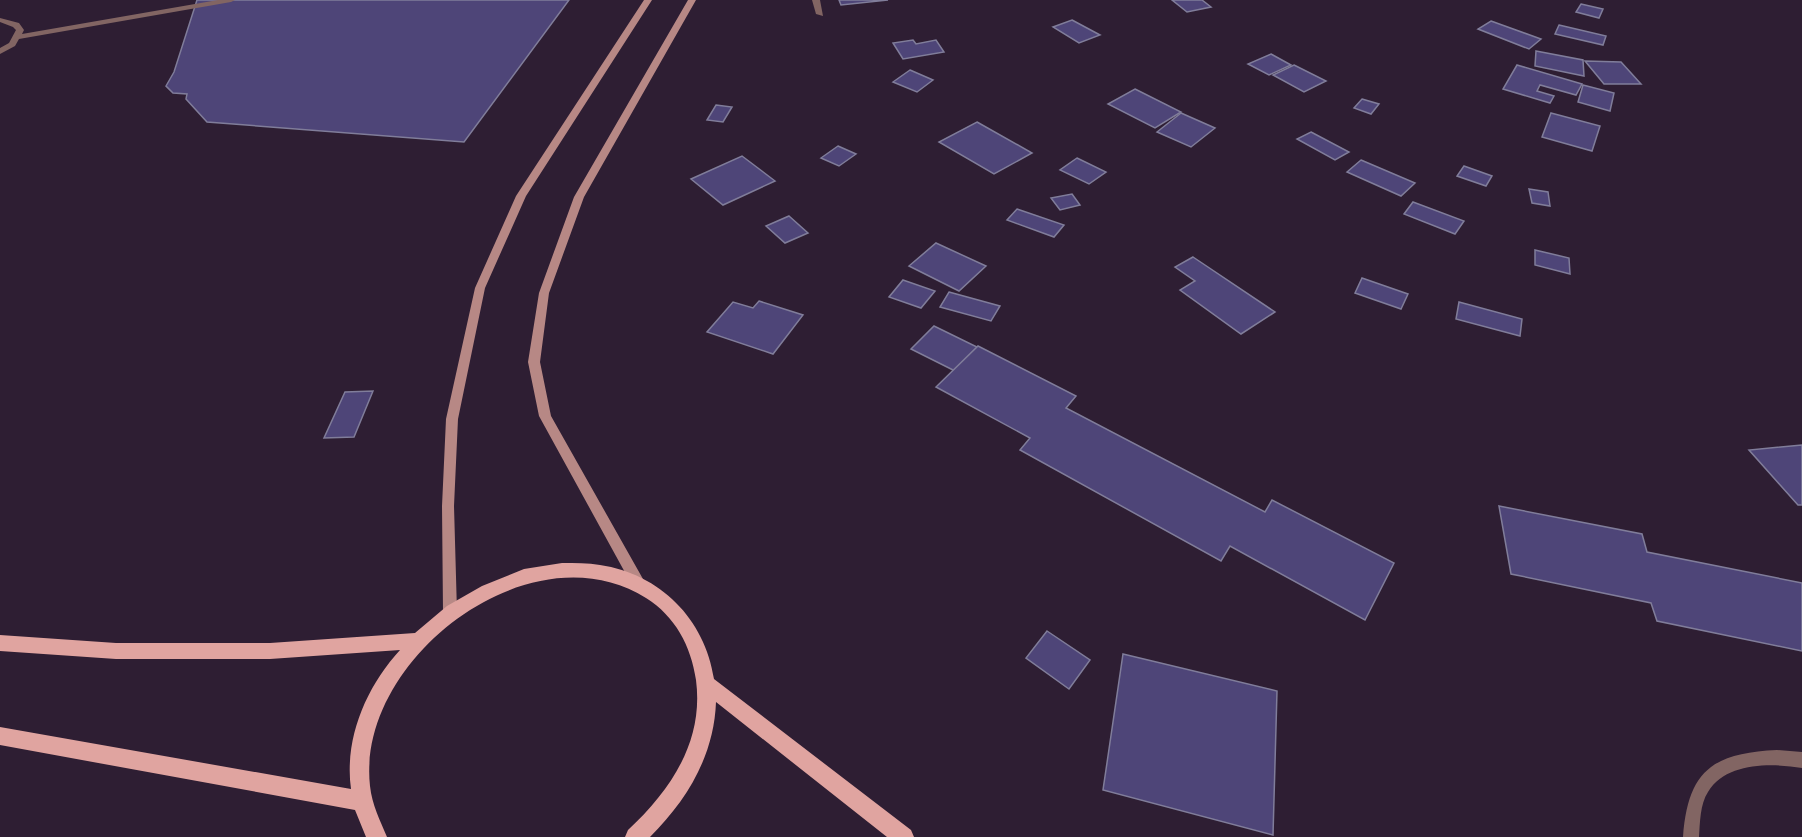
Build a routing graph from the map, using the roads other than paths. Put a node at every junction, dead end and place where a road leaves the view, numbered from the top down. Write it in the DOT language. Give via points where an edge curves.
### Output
graph roads {
  1 [pos="231,0"];
  2 [pos="648,0"];
  3 [pos="692,0"];
  4 [pos="816,0"];
  5 [pos="819,14"];
  6 [pos="0,20"];
  7 [pos="18,36"];
  8 [pos="0,52"];
  9 [pos="638,583"];
  10 [pos="450,612"];
  11 [pos="416,641"];
  12 [pos="0,643"];
  13 [pos="708,685"];
  14 [pos="0,736"];
  15 [pos="1802,760"];
  16 [pos="362,801"];
  17 [pos="376,837"];
  18 [pos="635,837"];
  19 [pos="904,837"];
  20 [pos="1692,837"];
  1 -- 7 [label="street"];
  2 -- 10 [label="main road" via="521,196 480,288 452,419 448,506"];
  3 -- 9 [label="main road" via="579,197 544,293 534,362 545,416"];
  4 -- 5 [label="street"];
  6 -- 7 [label="street" via="16,25 20,30"];
  7 -- 8 [label="street"];
  9 -- 10 [label="main road" via="595,571 547,572 498,586"];
  9 -- 13 [label="main road" via="673,607 697,641"];
  10 -- 11 [label="main road"];
  11 -- 12 [label="main road" via="270,651 116,651"];
  11 -- 16 [label="main road" via="388,677 368,716 358,759"];
  13 -- 18 [label="main road" via="705,726 690,770 662,812"];
  13 -- 19 [label="main road"];
  14 -- 16 [label="main road"];
  15 -- 20 [label="street" via="1753,758 1722,769 1703,785 1692,818"];
  16 -- 17 [label="main road"];
}
